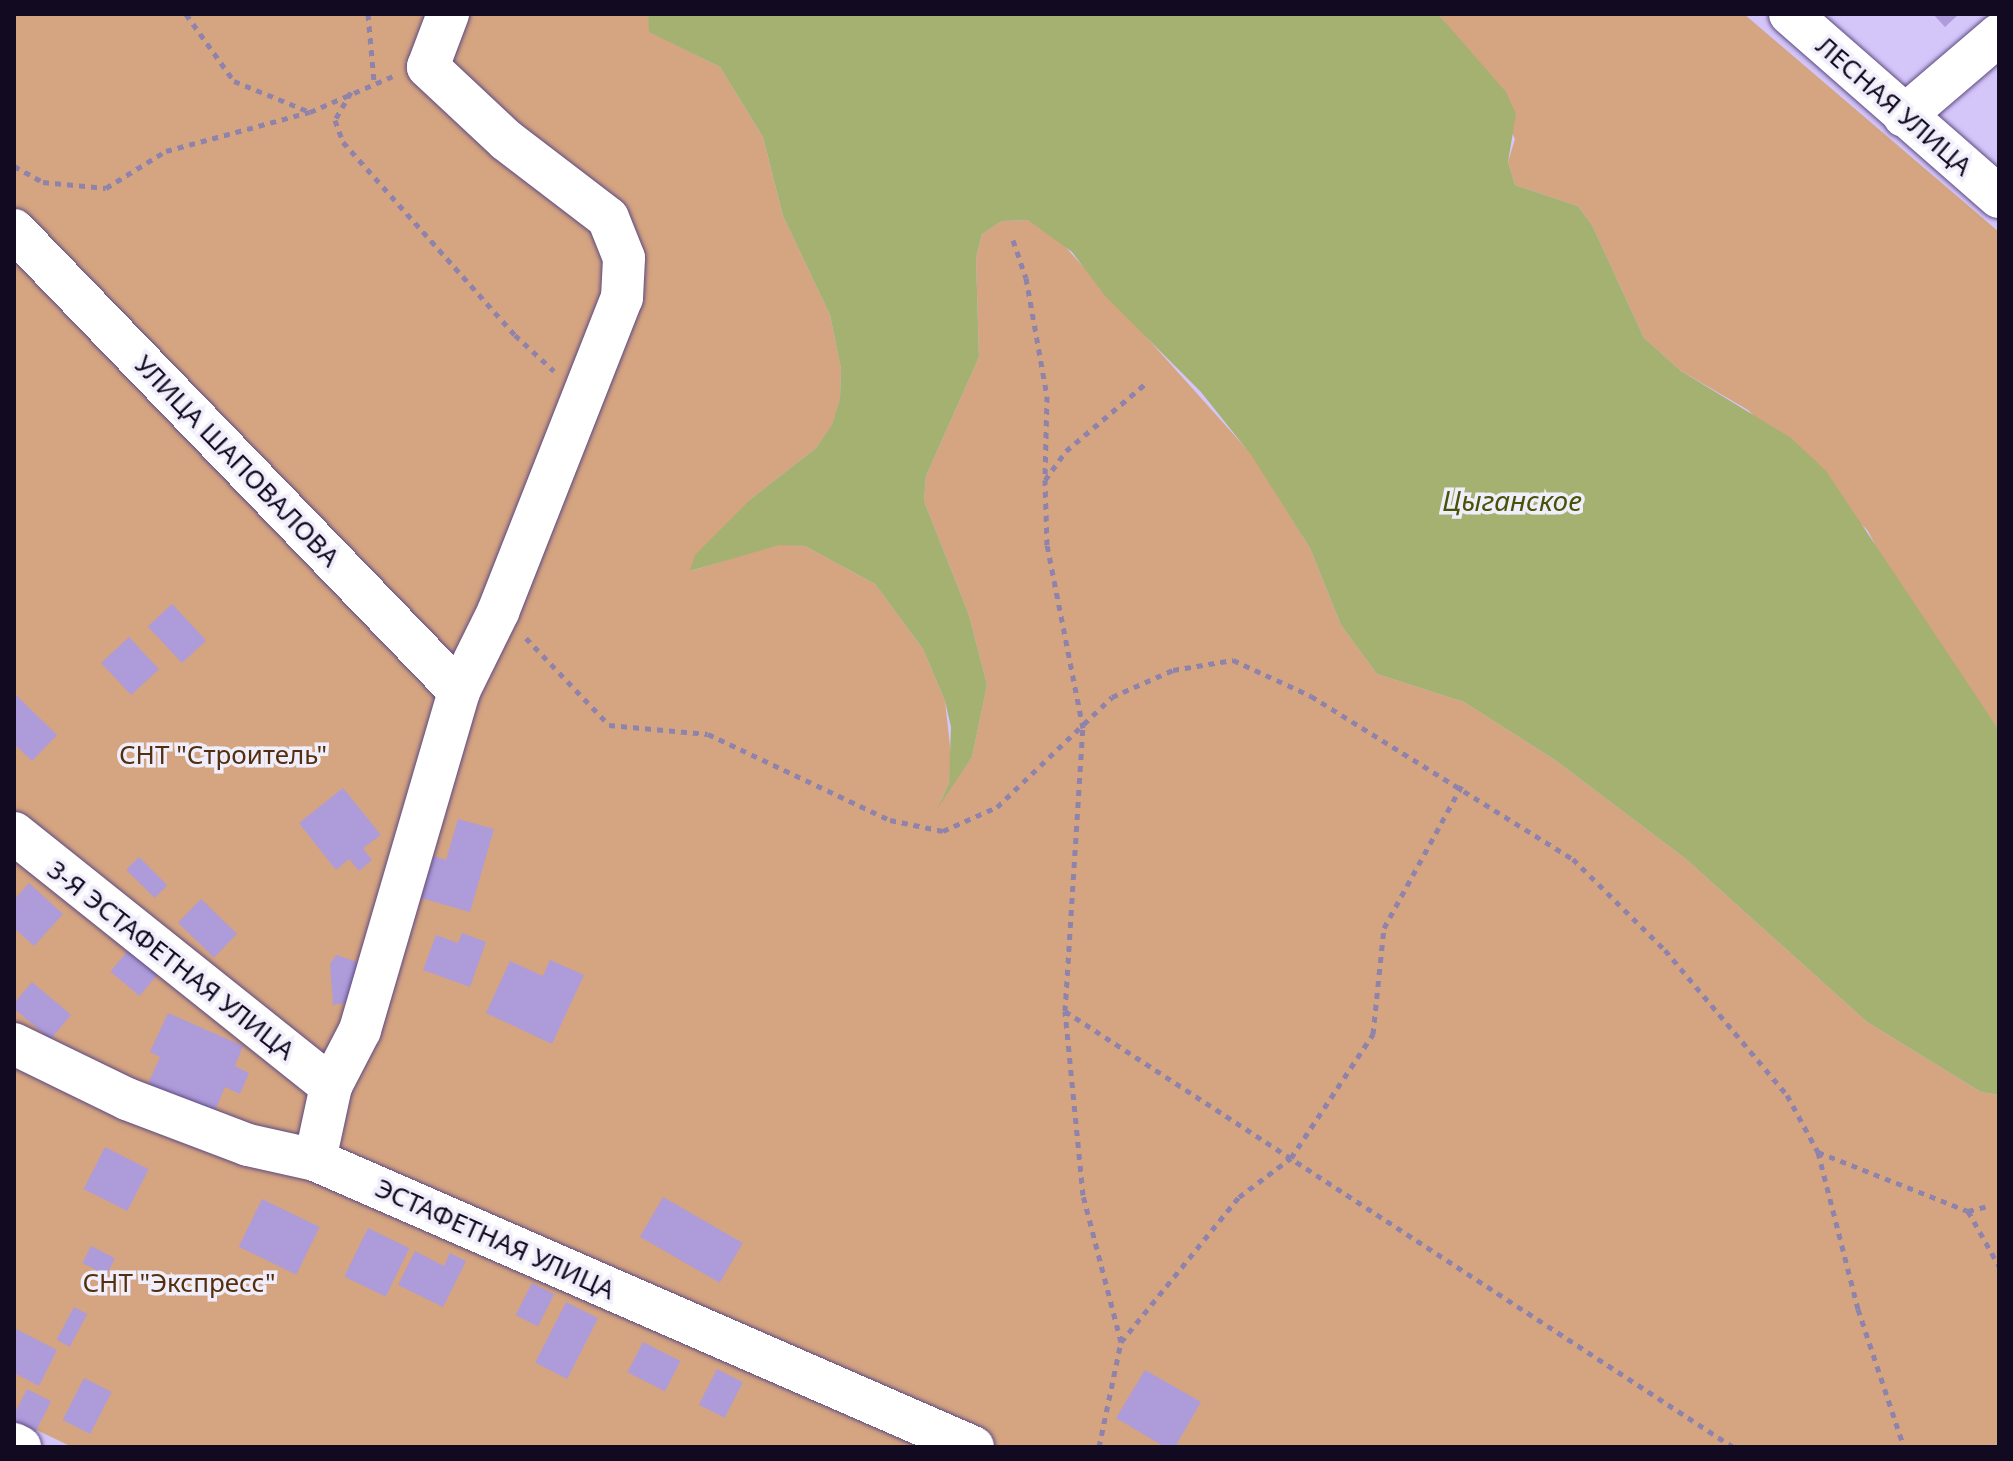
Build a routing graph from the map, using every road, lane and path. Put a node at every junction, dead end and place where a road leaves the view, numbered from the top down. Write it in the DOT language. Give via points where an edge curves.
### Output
graph roads {
  1 [pos="186,14"];
  2 [pos="368,14"];
  3 [pos="448,14"];
  4 [pos="1790,14"];
  5 [pos="1999,35"];
  6 [pos="428,67"];
  7 [pos="374,81"];
  8 [pos="351,92"];
  9 [pos="310,112"];
  10 [pos="1904,116"];
  11 [pos="14,166"];
  12 [pos="1999,197"];
  13 [pos="14,230"];
  14 [pos="1013,240"];
  15 [pos="1145,384"];
  16 [pos="581,396"];
  17 [pos="1045,480"];
  18 [pos="498,612"];
  19 [pos="459,691"];
  20 [pos="1083,728"];
  21 [pos="1462,785"];
  22 [pos="14,833"];
  23 [pos="1065,1011"];
  24 [pos="14,1044"];
  25 [pos="331,1086"];
  26 [pos="1818,1152"];
  27 [pos="1291,1158"];
  28 [pos="315,1160"];
  29 [pos="1988,1206"];
  30 [pos="1968,1211"];
  31 [pos="1999,1266"];
  32 [pos="1121,1342"];
  33 [pos="14,1444"];
  34 [pos="20,1447"];
  35 [pos="973,1447"];
  36 [pos="1099,1447"];
  37 [pos="1733,1447"];
  38 [pos="1904,1447"];
  1 -- 9 [label="path" via="234,81"];
  2 -- 7 [label="path"];
  3 -- 6 [label="street"];
  4 -- 10 [label="street, ЛЕСНАЯ УЛИЦА"];
  5 -- 10 [label="street"];
  6 -- 7 [label="path"];
  6 -- 16 [label="street" via="506,140 608,218 624,258 622,298"];
  7 -- 8 [label="path"];
  8 -- 9 [label="path"];
  8 -- 16 [label="path" via="335,120 343,142 515,335"];
  9 -- 11 [label="path" via="166,151 106,188 43,182"];
  10 -- 12 [label="street, ЛЕСНАЯ УЛИЦА"];
  13 -- 19 [label="street, УЛИЦА ШАПОВАЛОВА"];
  14 -- 17 [label="path" via="1026,278 1047,396"];
  15 -- 17 [label="path" via="1066,451"];
  16 -- 18 [label="street"];
  17 -- 20 [label="path" via="1047,545"];
  18 -- 19 [label="street"];
  18 -- 20 [label="path" via="609,725 708,734 890,820 943,831 997,807"];
  19 -- 25 [label="street" via="360,1030"];
  20 -- 21 [label="path" via="1112,697 1173,670 1233,660 1311,696"];
  20 -- 23 [label="path"];
  21 -- 26 [label="path" via="1573,859 1665,950 1787,1095"];
  21 -- 27 [label="path" via="1384,928 1373,1034"];
  22 -- 25 [label="street, 3-Я ЭСТАФЕТНАЯ УЛИЦА"];
  23 -- 27 [label="path"];
  23 -- 32 [label="path" via="1083,1195"];
  24 -- 28 [label="street, ЭСТАФЕТНАЯ УЛИЦА" via="127,1099 248,1145"];
  25 -- 28 [label="street"];
  26 -- 30 [label="path"];
  26 -- 38 [label="path" via="1858,1309"];
  27 -- 32 [label="path" via="1239,1197"];
  27 -- 37 [label="path"];
  28 -- 35 [label="street, ЭСТАФЕТНАЯ УЛИЦА"];
  29 -- 30 [label="path"];
  30 -- 31 [label="path"];
  32 -- 36 [label="path"];
  33 -- 34 [label="street"];
}
